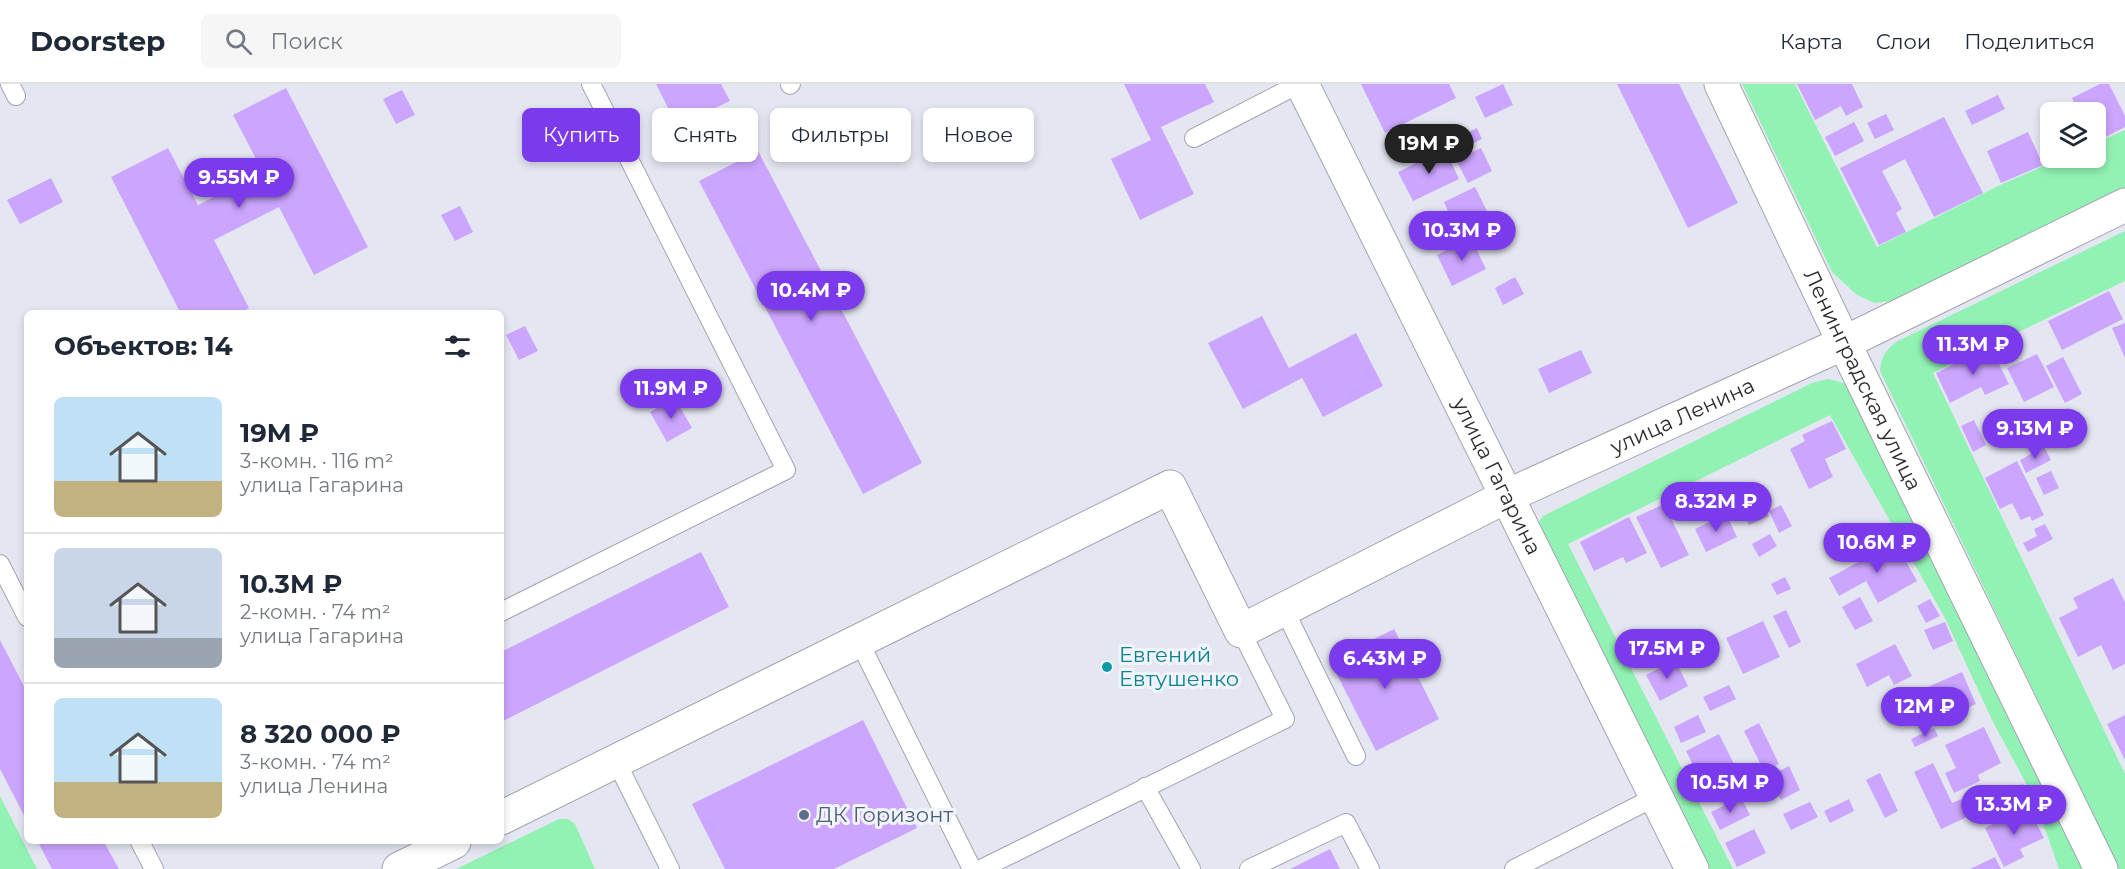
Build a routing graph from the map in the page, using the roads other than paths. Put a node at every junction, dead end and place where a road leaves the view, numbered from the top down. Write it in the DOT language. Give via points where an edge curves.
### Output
graph roads {
  1 [pos="591,84"];
  2 [pos="1301,84"];
  3 [pos="1721,84"];
  4 [pos="1194,138"];
  5 [pos="2125,206"];
  6 [pos="1844,343"];
  7 [pos="1507,496"];
  8 [pos="0,564"];
  9 [pos="1284,609"];
  10 [pos="24,611"];
  11 [pos="504,611"];
  12 [pos="1241,631"];
  13 [pos="859,641"];
  14 [pos="1356,756"];
  15 [pos="616,761"];
  16 [pos="1144,787"];
  17 [pos="1655,797"];
  18 [pos="504,817"];
  19 [pos="141,844"];
  20 [pos="438,845"];
  21 [pos="1249,868"];
  22 [pos="153,869"];
  23 [pos="399,869"];
  24 [pos="669,869"];
  25 [pos="972,869"];
  26 [pos="981,869"];
  27 [pos="1191,869"];
  28 [pos="1370,869"];
  29 [pos="1514,869"];
  30 [pos="1692,869"];
  31 [pos="2101,869"];
  1 -- 11 [label="lane" via="786,470"];
  2 -- 4 [label="lane"];
  2 -- 7 [label="street, улица Гагарина"];
  3 -- 6 [label="street, Ленинградская улица"];
  5 -- 6 [label="street, улица Ленина"];
  6 -- 7 [label="street, улица Ленина"];
  6 -- 31 [label="street, Ленинградская улица"];
  7 -- 9 [label="street, улица Ленина"];
  7 -- 17 [label="street, улица Гагарина"];
  8 -- 10 [label="lane"];
  9 -- 12 [label="street, улица Ленина"];
  9 -- 14 [label="lane"];
  12 -- 13 [label="street" via="1170,487"];
  12 -- 16 [label="lane" via="1285,718"];
  13 -- 15 [label="street"];
  13 -- 25 [label="lane"];
  15 -- 18 [label="street"];
  15 -- 24 [label="lane"];
  16 -- 26 [label="lane"];
  16 -- 27 [label="lane"];
  17 -- 29 [label="lane"];
  17 -- 30 [label="street, улица Гагарина"];
  19 -- 22 [label="lane"];
  20 -- 23 [label="street"];
  21 -- 28 [label="lane" via="1346,823"];
}
